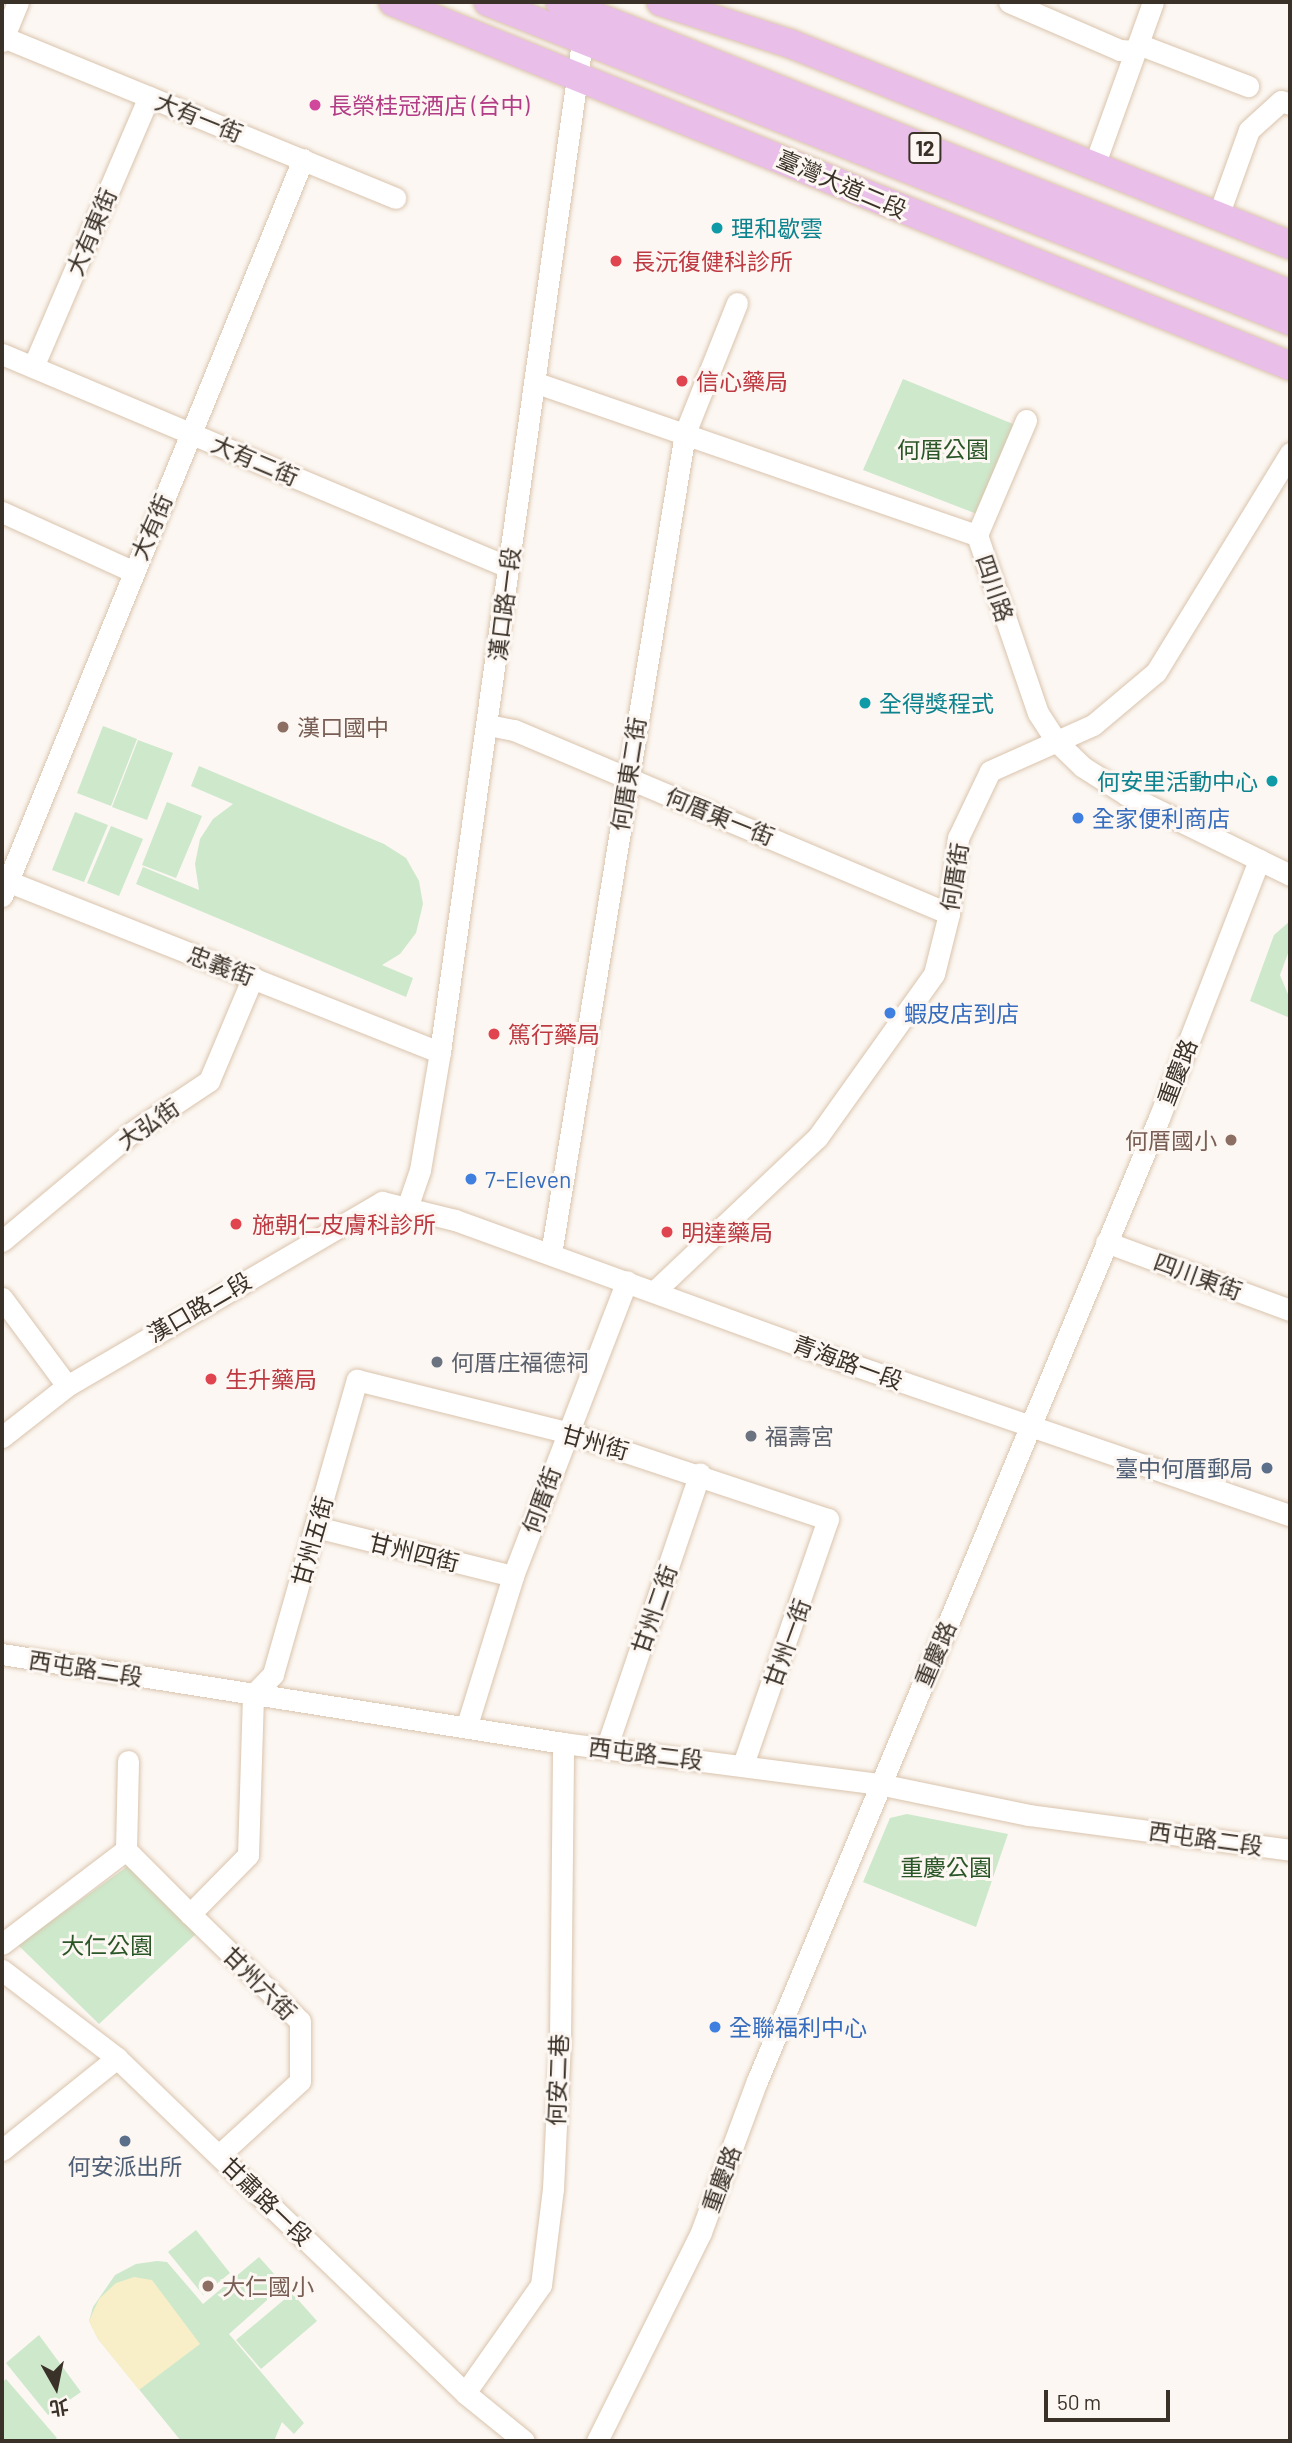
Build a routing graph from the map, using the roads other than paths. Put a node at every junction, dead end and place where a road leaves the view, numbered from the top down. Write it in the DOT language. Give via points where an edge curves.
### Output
graph roads {
  1 [pos="18,2"];
  2 [pos="393,2"];
  3 [pos="488,2"];
  4 [pos="560,2"];
  5 [pos="661,2"];
  6 [pos="1009,2"];
  7 [pos="1153,2"];
  8 [pos="590,7"];
  9 [pos="3,39"];
  10 [pos="581,40"];
  11 [pos="1136,48"];
  12 [pos="580,77"];
  13 [pos="1248,86"];
  14 [pos="149,97"];
  15 [pos="1290,104"];
  16 [pos="303,159"];
  17 [pos="1094,166"];
  18 [pos="395,198"];
  19 [pos="1218,216"];
  20 [pos="1290,245"];
  21 [pos="1290,293"];
  22 [pos="737,303"];
  23 [pos="1290,321"];
  24 [pos="2,354"];
  25 [pos="1290,366"];
  26 [pos="33,367"];
  27 [pos="537,383"];
  28 [pos="1026,420"];
  29 [pos="191,433"];
  30 [pos="685,433"];
  31 [pos="1290,453"];
  32 [pos="2,512"];
  33 [pos="977,534"];
  34 [pos="508,567"];
  35 [pos="132,571"];
  36 [pos="488,725"];
  37 [pos="1057,742"];
  38 [pos="627,777"];
  39 [pos="1259,860"];
  40 [pos="1290,875"];
  41 [pos="4,885"];
  42 [pos="949,915"];
  43 [pos="253,977"];
  44 [pos="440,1052"];
  45 [pos="408,1205"];
  46 [pos="2,1241"];
  47 [pos="1106,1242"];
  48 [pos="551,1254"];
  49 [pos="627,1280"];
  50 [pos="656,1290"];
  51 [pos="2,1298"];
  52 [pos="1290,1310"];
  53 [pos="357,1380"];
  54 [pos="67,1386"];
  55 [pos="1028,1424"];
  56 [pos="566,1432"];
  57 [pos="2,1437"];
  58 [pos="700,1473"];
  59 [pos="1290,1515"];
  60 [pos="828,1519"];
  61 [pos="316,1527"];
  62 [pos="513,1576"];
  63 [pos="2,1654"];
  64 [pos="253,1695"];
  65 [pos="467,1725"];
  66 [pos="563,1743"];
  67 [pos="607,1746"];
  68 [pos="128,1761"];
  69 [pos="743,1765"];
  70 [pos="879,1784"];
  71 [pos="126,1850"];
  72 [pos="1290,1850"];
  73 [pos="190,1914"];
  74 [pos="2,1944"];
  75 [pos="2,1970"];
  76 [pos="117,2058"];
  77 [pos="2,2150"];
  78 [pos="219,2155"];
  79 [pos="466,2393"];
  80 [pos="524,2441"];
  81 [pos="597,2441"];
  1 -- 9 [label="street"];
  2 -- 12 [label="main road, 臺灣大道二段"];
  3 -- 10 [label="main road, 臺灣大道二段 / 12"];
  4 -- 8 [label="main road, 12"];
  5 -- 17 [label="main road, 12" via="792,44"];
  6 -- 11 [label="street" via="1120,50"];
  7 -- 11 [label="street"];
  8 -- 10 [label="street, 漢口路一段"];
  8 -- 21 [label="main road, 12"];
  9 -- 14 [label="street, 大有一街"];
  10 -- 12 [label="street, 漢口路一段"];
  10 -- 23 [label="main road, 臺灣大道二段 / 12"];
  11 -- 13 [label="street"];
  11 -- 17 [label="street"];
  12 -- 25 [label="main road, 臺灣大道二段"];
  12 -- 27 [label="street, 漢口路一段"];
  14 -- 16 [label="street, 大有一街"];
  14 -- 26 [label="street, 大有東街"];
  15 -- 19 [label="street" via="1280,101 1249,130"];
  16 -- 18 [label="street, 大有一街"];
  16 -- 29 [label="street, 大有街"];
  17 -- 19 [label="main road, 12"];
  19 -- 20 [label="main road, 12"];
  22 -- 30 [label="street, 何厝東二街"];
  24 -- 26 [label="street, 大有二街"];
  26 -- 29 [label="street, 大有二街"];
  27 -- 30 [label="street, 四川路"];
  27 -- 34 [label="street, 漢口路一段"];
  28 -- 33 [label="street"];
  29 -- 34 [label="street, 大有二街"];
  29 -- 35 [label="street, 大有街"];
  30 -- 33 [label="street, 四川路"];
  30 -- 38 [label="street, 何厝東二街"];
  31 -- 37 [label="street, 何厝街" via="1156,672 1093,725"];
  32 -- 35 [label="street"];
  33 -- 37 [label="street, 四川路" via="1038,713"];
  34 -- 36 [label="street, 漢口路一段"];
  35 -- 41 [label="street, 大有街"];
  36 -- 38 [label="street, 何厝東一街" via="514,730"];
  36 -- 44 [label="street, 漢口路一段"];
  37 -- 39 [label="street, 四川路" via="1083,767 1127,795"];
  37 -- 42 [label="street, 何厝街" via="990,771 958,838"];
  38 -- 42 [label="street, 何厝東一街"];
  38 -- 48 [label="street, 何厝東二街"];
  39 -- 40 [label="street, 四川路"];
  39 -- 47 [label="street, 重慶路"];
  41 -- 43 [label="street, 忠義街"];
  42 -- 50 [label="street, 何厝街" via="933,974 817,1138"];
  43 -- 44 [label="street, 忠義街"];
  43 -- 46 [label="street, 大弘街" via="209,1082 131,1133"];
  44 -- 45 [label="street, 漢口路一段" via="420,1170"];
  45 -- 48 [label="street, 青海路一段"];
  45 -- 54 [label="street, 漢口路二段" via="382,1202 338,1224"];
  47 -- 52 [label="street, 四川東街"];
  47 -- 55 [label="street, 重慶路"];
  48 -- 49 [label="street, 青海路一段"];
  49 -- 50 [label="street, 青海路一段"];
  49 -- 56 [label="street, 何厝街"];
  50 -- 55 [label="street, 青海路一段" via="839,1360"];
  51 -- 54 [label="street"];
  53 -- 56 [label="street, 甘州街"];
  53 -- 61 [label="street, 甘州五街"];
  54 -- 57 [label="street, 漢口路二段"];
  55 -- 59 [label="street, 青海路一段"];
  55 -- 70 [label="street, 重慶路"];
  56 -- 58 [label="street, 甘州街"];
  56 -- 62 [label="street, 何厝街"];
  58 -- 60 [label="street, 甘州街"];
  58 -- 67 [label="street, 甘州二街"];
  60 -- 69 [label="street, 甘州一街"];
  61 -- 62 [label="street, 甘州四街"];
  61 -- 64 [label="street, 甘州五街" via="274,1674"];
  62 -- 65 [label="street, 何厝街"];
  63 -- 64 [label="street, 西屯路二段"];
  64 -- 65 [label="street, 西屯路二段"];
  64 -- 73 [label="street" via="248,1855"];
  65 -- 66 [label="street, 西屯路二段"];
  66 -- 67 [label="street, 西屯路二段"];
  66 -- 79 [label="street, 何安二巷" via="560,2041 552,2189 541,2285"];
  67 -- 69 [label="street, 西屯路二段"];
  68 -- 71 [label="street"];
  69 -- 70 [label="street, 西屯路二段"];
  70 -- 72 [label="street, 西屯路二段" via="1029,1815"];
  70 -- 81 [label="street, 重慶路" via="688,2262"];
  71 -- 73 [label="street, 甘州六街"];
  71 -- 74 [label="street"];
  73 -- 78 [label="street, 甘州六街" via="300,2021 300,2081"];
  75 -- 76 [label="street, 甘肅路一段"];
  76 -- 77 [label="street"];
  76 -- 78 [label="street, 甘肅路一段"];
  78 -- 79 [label="street, 甘肅路一段"];
  79 -- 80 [label="street, 甘肅路一段"];
}
